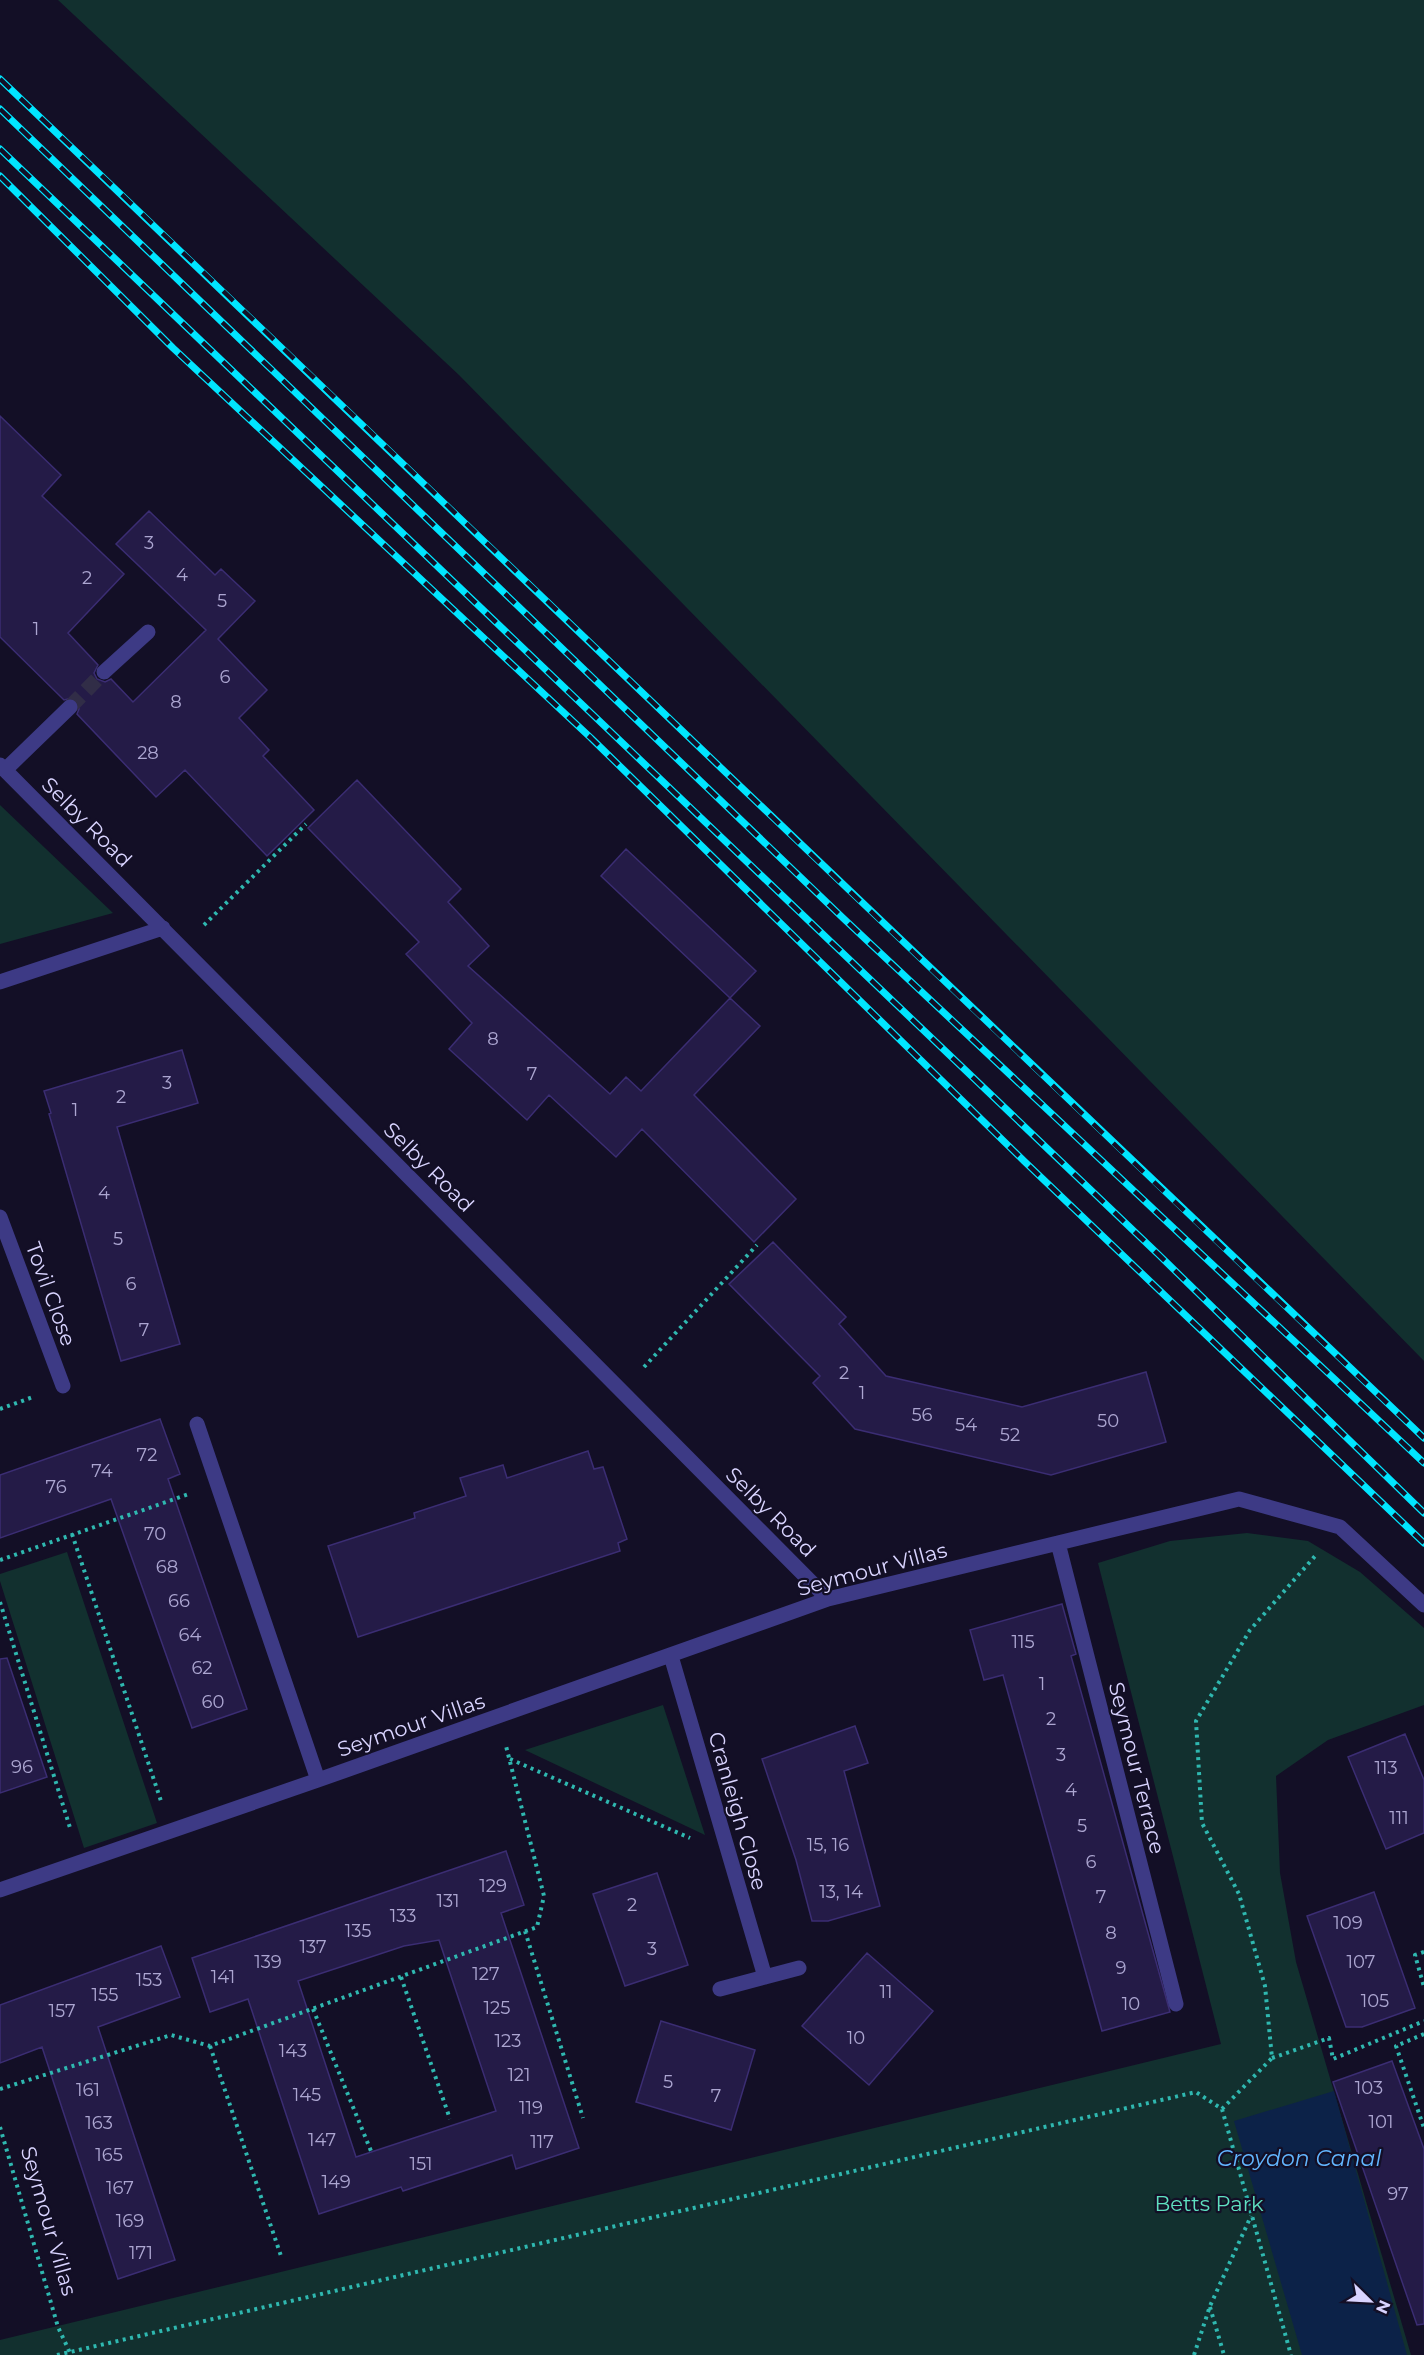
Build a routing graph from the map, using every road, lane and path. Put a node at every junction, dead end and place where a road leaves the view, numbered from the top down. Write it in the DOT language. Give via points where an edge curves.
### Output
graph roads {
  1 [pos="148,632"];
  2 [pos="104,672"];
  3 [pos="70,706"];
  4 [pos="3,767"];
  5 [pos="306,824"];
  6 [pos="163,928"];
  7 [pos="182,948"];
  8 [pos="0,982"];
  9 [pos="0,1217"];
  10 [pos="757,1245"];
  11 [pos="63,1386"];
  12 [pos="621,1392"];
  13 [pos="197,1424"];
  14 [pos="218,1484"];
  15 [pos="1340,1527"];
  16 [pos="72,1534"];
  17 [pos="1058,1543"];
  18 [pos="0,1560"];
  19 [pos="828,1599"];
  20 [pos="0,1602"];
  21 [pos="1424,1605"];
  22 [pos="671,1656"];
  23 [pos="499,1716"];
  24 [pos="509,1758"];
  25 [pos="318,1780"];
  26 [pos="171,1832"];
  27 [pos="729,1855"];
  28 [pos="81,1862"];
  29 [pos="0,1890"];
  30 [pos="525,1931"];
  31 [pos="1424,1952"];
  32 [pos="799,1968"];
  33 [pos="401,1977"];
  34 [pos="765,1977"];
  35 [pos="1424,1987"];
  36 [pos="720,1989"];
  37 [pos="1176,2004"];
  38 [pos="313,2009"];
  39 [pos="1424,2021"];
  40 [pos="1424,2034"];
  41 [pos="210,2046"];
  42 [pos="1272,2058"];
  43 [pos="0,2089"];
  44 [pos="1222,2109"];
  45 [pos="583,2118"];
  46 [pos="450,2119"];
  47 [pos="0,2127"];
  48 [pos="1424,2128"];
  49 [pos="370,2151"];
  50 [pos="1251,2216"];
  51 [pos="281,2256"];
  52 [pos="1210,2306"];
  53 [pos="71,2353"];
  54 [pos="57,2355"];
  55 [pos="1194,2355"];
  56 [pos="1224,2355"];
  57 [pos="1291,2355"];
  1 -- 2 [label="street"];
  3 -- 4 [label="street"];
  4 -- 6 [label="street, Selby Road"];
  5 -- 7 [label="path"];
  6 -- 7 [label="street, Selby Road"];
  6 -- 8 [label="street"];
  7 -- 12 [label="street, Selby Road"];
  9 -- 11 [label="street, Tovil Close"];
  10 -- 12 [label="path"];
  12 -- 19 [label="street, Selby Road"];
  13 -- 14 [label="street, Seymour Villas"];
  14 -- 16 [label="path"];
  14 -- 25 [label="street, Seymour Villas"];
  15 -- 17 [label="street, Seymour Villas" via="1239,1498"];
  15 -- 21 [label="street, Seymour Villas"];
  15 -- 42 [label="path" via="1250,1630 1196,1721 1202,1823 1239,1894 1265,1986"];
  16 -- 18 [label="path"];
  16 -- 26 [label="path"];
  17 -- 19 [label="street, Seymour Villas"];
  17 -- 37 [label="street, Seymour Terrace"];
  19 -- 22 [label="street, Seymour Villas"];
  20 -- 28 [label="path"];
  22 -- 23 [label="street, Seymour Villas"];
  22 -- 27 [label="street, Cranleigh Close"];
  23 -- 24 [label="path"];
  23 -- 25 [label="street, Seymour Villas"];
  24 -- 27 [label="path"];
  24 -- 30 [label="path" via="544,1896 537,1927"];
  25 -- 26 [label="street, Seymour Villas"];
  26 -- 28 [label="street, Seymour Villas"];
  27 -- 34 [label="street, Cranleigh Close"];
  28 -- 29 [label="street, Seymour Villas"];
  30 -- 33 [label="path"];
  30 -- 45 [label="path"];
  31 -- 35 [label="path" via="1415,1955"];
  32 -- 34 [label="street"];
  33 -- 38 [label="path"];
  33 -- 46 [label="path"];
  34 -- 36 [label="street"];
  38 -- 41 [label="path"];
  38 -- 49 [label="path"];
  39 -- 42 [label="path" via="1333,2059 1329,2038"];
  40 -- 48 [label="path" via="1396,2046"];
  41 -- 43 [label="path" via="171,2035"];
  41 -- 51 [label="path"];
  42 -- 44 [label="path"];
  44 -- 50 [label="path"];
  44 -- 53 [label="path" via="1196,2092"];
  47 -- 53 [label="path, Seymour Villas" via="58,2327"];
  50 -- 52 [label="path"];
  50 -- 57 [label="path"];
  52 -- 55 [label="path"];
  52 -- 56 [label="path"];
  53 -- 54 [label="path"];
}
